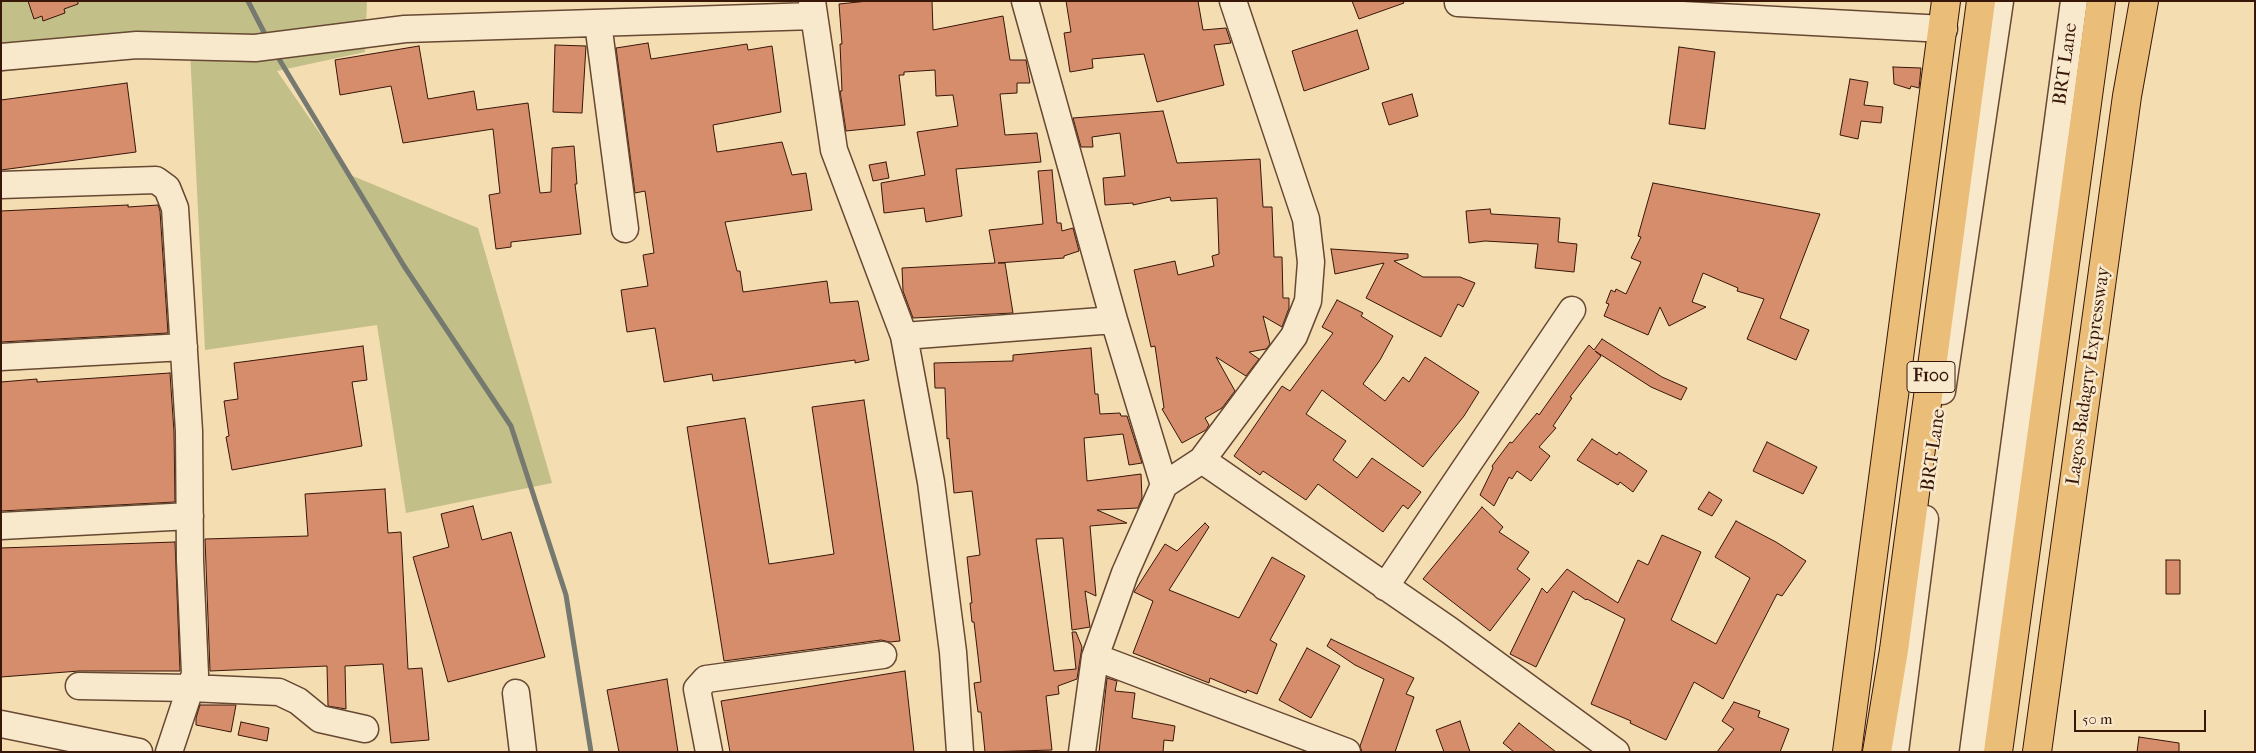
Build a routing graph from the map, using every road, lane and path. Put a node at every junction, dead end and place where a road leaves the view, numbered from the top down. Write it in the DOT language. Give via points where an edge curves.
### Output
graph roads {
  1 [pos="1025,1"];
  2 [pos="1233,1"];
  3 [pos="1946,1"];
  4 [pos="1981,1"];
  5 [pos="2000,1"];
  6 [pos="2074,1"];
  7 [pos="2101,1"];
  8 [pos="2144,1"];
  9 [pos="1458,4"];
  10 [pos="813,9"];
  11 [pos="598,23"];
  12 [pos="1944,29"];
  13 [pos="1,57"];
  14 [pos="1,185"];
  15 [pos="625,229"];
  16 [pos="1572,310"];
  17 [pos="1114,320"];
  18 [pos="904,336"];
  19 [pos="184,347"];
  20 [pos="1,357"];
  21 [pos="1202,460"];
  22 [pos="1164,485"];
  23 [pos="190,516"];
  24 [pos="1,526"];
  25 [pos="1385,587"];
  26 [pos="883,655"];
  27 [pos="1095,657"];
  28 [pos="79,686"];
  29 [pos="190,688"];
  30 [pos="516,693"];
  31 [pos="1,724"];
  32 [pos="366,729"];
  33 [pos="1,739"];
  34 [pos="71,752"];
  35 [pos="139,752"];
  36 [pos="169,752"];
  37 [pos="523,752"];
  38 [pos="709,752"];
  39 [pos="960,752"];
  40 [pos="1082,752"];
  41 [pos="1347,752"];
  42 [pos="1616,752"];
  43 [pos="1847,752"];
  44 [pos="1877,752"];
  45 [pos="1895,752"];
  46 [pos="1973,752"];
  47 [pos="1998,752"];
  48 [pos="2037,752"];
  1 -- 17 [label="street"];
  2 -- 21 [label="street" via="1306,219 1311,272 1308,301 1294,336"];
  3 -- 12 [label="main road"];
  4 -- 44 [label="main road, F100" via="1897,630"];
  5 -- 45 [label="street, BRT Lane" via="1931,468"];
  6 -- 46 [label="street, BRT Lane"];
  7 -- 47 [label="main road, Lagos-Badagry Expressway"];
  8 -- 48 [label="main road, Lagos-Badagry Expressway" via="2127,96"];
  9 -- 12 [label="street"];
  10 -- 11 [label="street"];
  10 -- 18 [label="street" via="834,150"];
  11 -- 13 [label="street" via="405,29 255,48 137,45"];
  11 -- 15 [label="street"];
  12 -- 43 [label="main road"];
  14 -- 19 [label="street" via="156,180 164,184 175,208"];
  16 -- 25 [label="street"];
  17 -- 18 [label="street"];
  17 -- 22 [label="street"];
  18 -- 39 [label="street" via="931,482 953,652"];
  19 -- 20 [label="street"];
  19 -- 23 [label="street"];
  21 -- 22 [label="street"];
  21 -- 25 [label="street"];
  22 -- 27 [label="street" via="1125,573"];
  23 -- 24 [label="street"];
  23 -- 29 [label="street" via="195,674"];
  25 -- 42 [label="street"];
  26 -- 38 [label="street" via="706,679 697,689"];
  27 -- 40 [label="street"];
  27 -- 41 [label="street"];
  28 -- 29 [label="street"];
  29 -- 32 [label="street" via="279,692 298,701 320,719"];
  29 -- 36 [label="street"];
  30 -- 37 [label="street"];
  31 -- 35 [label="street"];
  33 -- 34 [label="street"];
}
